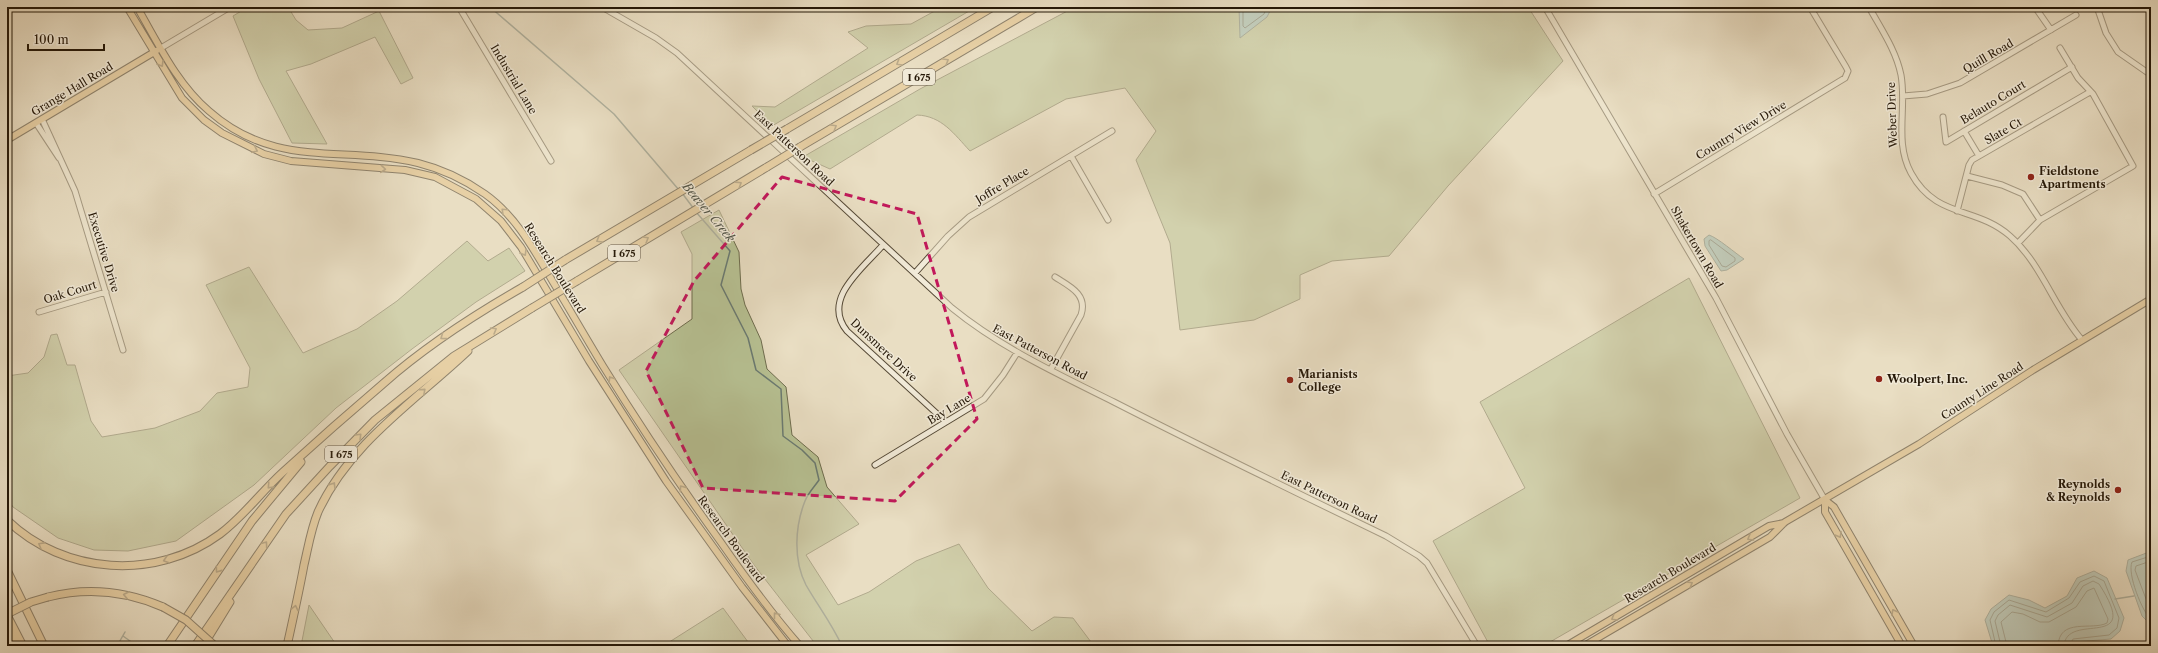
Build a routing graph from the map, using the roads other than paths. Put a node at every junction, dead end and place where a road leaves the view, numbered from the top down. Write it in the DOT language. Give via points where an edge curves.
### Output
graph roads {
  1 [pos="127,7"];
  2 [pos="137,7"];
  3 [pos="230,7"];
  4 [pos="459,7"];
  5 [pos="602,7"];
  6 [pos="993,7"];
  7 [pos="1037,7"];
  8 [pos="1545,7"];
  9 [pos="1810,7"];
  10 [pos="1869,7"];
  11 [pos="2035,7"];
  12 [pos="2097,7"];
  13 [pos="2076,15"];
  14 [pos="2051,30"];
  15 [pos="161,48"];
  16 [pos="2060,48"];
  17 [pos="154,52"];
  18 [pos="2072,67"];
  19 [pos="2151,75"];
  20 [pos="2090,92"];
  21 [pos="1903,96"];
  22 [pos="1943,117"];
  23 [pos="42,119"];
  24 [pos="36,123"];
  25 [pos="1112,131"];
  26 [pos="1964,131"];
  27 [pos="7,140"];
  28 [pos="1071,156"];
  29 [pos="1979,156"];
  30 [pos="552,161"];
  31 [pos="62,162"];
  32 [pos="1967,176"];
  33 [pos="1654,194"];
  34 [pos="1957,211"];
  35 [pos="1108,220"];
  36 [pos="2040,220"];
  37 [pos="2018,243"];
  38 [pos="884,245"];
  39 [pos="915,273"];
  40 [pos="1055,277"];
  41 [pos="106,292"];
  42 [pos="2151,299"];
  43 [pos="39,312"];
  44 [pos="482,337"];
  45 [pos="2082,340"];
  46 [pos="123,350"];
  47 [pos="1017,353"];
  48 [pos="1051,370"];
  49 [pos="946,422"];
  50 [pos="330,431"];
  51 [pos="874,465"];
  52 [pos="1824,500"];
  53 [pos="7,520"];
  54 [pos="1786,522"];
  55 [pos="252,561"];
  56 [pos="7,570"];
  57 [pos="1668,586"];
  58 [pos="1672,594"];
  59 [pos="7,614"];
  60 [pos="7,625"];
  61 [pos="17,646"];
  62 [pos="23,646"];
  63 [pos="44,646"];
  64 [pos="167,646"];
  65 [pos="196,646"];
  66 [pos="203,646"];
  67 [pos="215,646"];
  68 [pos="287,646"];
  69 [pos="788,646"];
  70 [pos="800,646"];
  71 [pos="1477,646"];
  72 [pos="1566,646"];
  73 [pos="1584,646"];
  74 [pos="1902,646"];
  75 [pos="1914,646"];
  1 -- 17 [label="main road, Research Boulevard"];
  2 -- 15 [label="main road, Research Boulevard"];
  3 -- 15 [label="street, Grange Hall Road"];
  4 -- 30 [label="street, Industrial Lane"];
  5 -- 38 [label="street, East Patterson Road" via="677,53"];
  6 -- 50 [label="highway, I 675, one-way, bridge" via="466,320 385,382"];
  44 -- 7 [label="highway, I 675, one-way, bridge"];
  8 -- 33 [label="street, Shakertown Road"];
  9 -- 33 [label="street, Country View Drive" via="1848,71 1845,78"];
  10 -- 21 [label="street, Weber Drive" via="1896,56"];
  11 -- 14 [label="street"];
  12 -- 19 [label="street" via="2106,33 2118,52"];
  13 -- 14 [label="street, Quill Road"];
  14 -- 21 [label="street, Quill Road" via="1960,83 1927,94"];
  15 -- 17 [label="main road, Grange Hall Road"];
  70 -- 15 [label="main road, Research Boulevard, one-way" via="747,579 674,477 603,366 529,240 507,213 486,194 464,181 418,163 295,152 254,139 220,119 194,97 178,77"];
  16 -- 18 [label="street"];
  17 -- 23 [label="main road, Grange Hall Road"];
  17 -- 69 [label="main road, Research Boulevard, one-way" via="182,98 204,120 244,145 264,154 291,161 405,170 435,177 476,199 501,221 521,247 589,361 666,480 742,587"];
  18 -- 20 [label="street"];
  18 -- 26 [label="street, Belauto Court"];
  20 -- 29 [label="street, Slate Ct"];
  20 -- 36 [label="street" via="2133,166"];
  21 -- 34 [label="street, Weber Drive" via="1901,136 1906,163 1919,186 1931,198 1944,207"];
  22 -- 26 [label="street, Belauto Court" via="1946,142"];
  23 -- 24 [label="main road, Grange Hall Road"];
  23 -- 31 [label="street, Executive Drive"];
  24 -- 27 [label="main road, Grange Hall Road"];
  24 -- 31 [label="street, Executive Drive" via="52,151"];
  25 -- 28 [label="street, Joffre Place"];
  26 -- 29 [label="street"];
  28 -- 35 [label="street"];
  28 -- 39 [label="street, Joffre Place" via="969,217"];
  29 -- 32 [label="street, Slate Ct" via="1969,165"];
  31 -- 41 [label="street, Executive Drive" via="75,191"];
  32 -- 34 [label="street, Slate Ct"];
  32 -- 36 [label="street" via="2002,184 2023,194"];
  33 -- 52 [label="street, Shakertown Road" via="1716,298"];
  34 -- 37 [label="street, Weber Drive" via="1991,222"];
  36 -- 37 [label="street"];
  37 -- 45 [label="street, Weber Drive"];
  38 -- 39 [label="street, East Patterson Road"];
  38 -- 49 [label="street, Dunsmere Drive" via="841,295 838,308 840,321 857,340"];
  39 -- 47 [label="street, East Patterson Road" via="970,323"];
  40 -- 48 [label="street" via="1077,292 1083,306"];
  41 -- 43 [label="street, Oak Court"];
  41 -- 46 [label="street, Executive Drive"];
  42 -- 45 [label="main road, County Line Road"];
  55 -- 44 [label="highway, I 675, one-way" via="286,514 375,420 454,356"];
  68 -- 44 [label="highway, one-way" via="314,524 327,495 362,447"];
  45 -- 52 [label="main road, County Line Road" via="1919,444"];
  47 -- 48 [label="street, East Patterson Road"];
  47 -- 49 [label="street, Bay Lane" via="989,394"];
  48 -- 71 [label="street, East Patterson Road" via="1386,536 1419,556 1433,571"];
  49 -- 51 [label="street, Bay Lane"];
  50 -- 53 [label="highway, one-way" via="282,473 231,526 199,548 165,561 127,566 84,562 38,544"];
  50 -- 64 [label="highway, I 675, one-way" via="252,521"];
  52 -- 54 [label="main road, Research Boulevard"];
  52 -- 74 [label="main road, one-way" via="1825,512"];
  75 -- 52 [label="main road, one-way" via="1834,507"];
  54 -- 57 [label="main road, Research Boulevard, one-way" via="1769,526"];
  58 -- 54 [label="main road, Research Boulevard, one-way" via="1770,537"];
  55 -- 65 [label="highway, I 675"];
  55 -- 66 [label="highway"];
  56 -- 63 [label="highway"];
  57 -- 58 [label="main road"];
  57 -- 72 [label="main road, Research Boulevard, one-way"];
  58 -- 73 [label="main road, Research Boulevard"];
  59 -- 62 [label="highway"];
  67 -- 59 [label="highway, one-way, bridge" via="186,620 162,607 136,597 107,592 74,592 48,597"];
  60 -- 61 [label="highway"];
}
